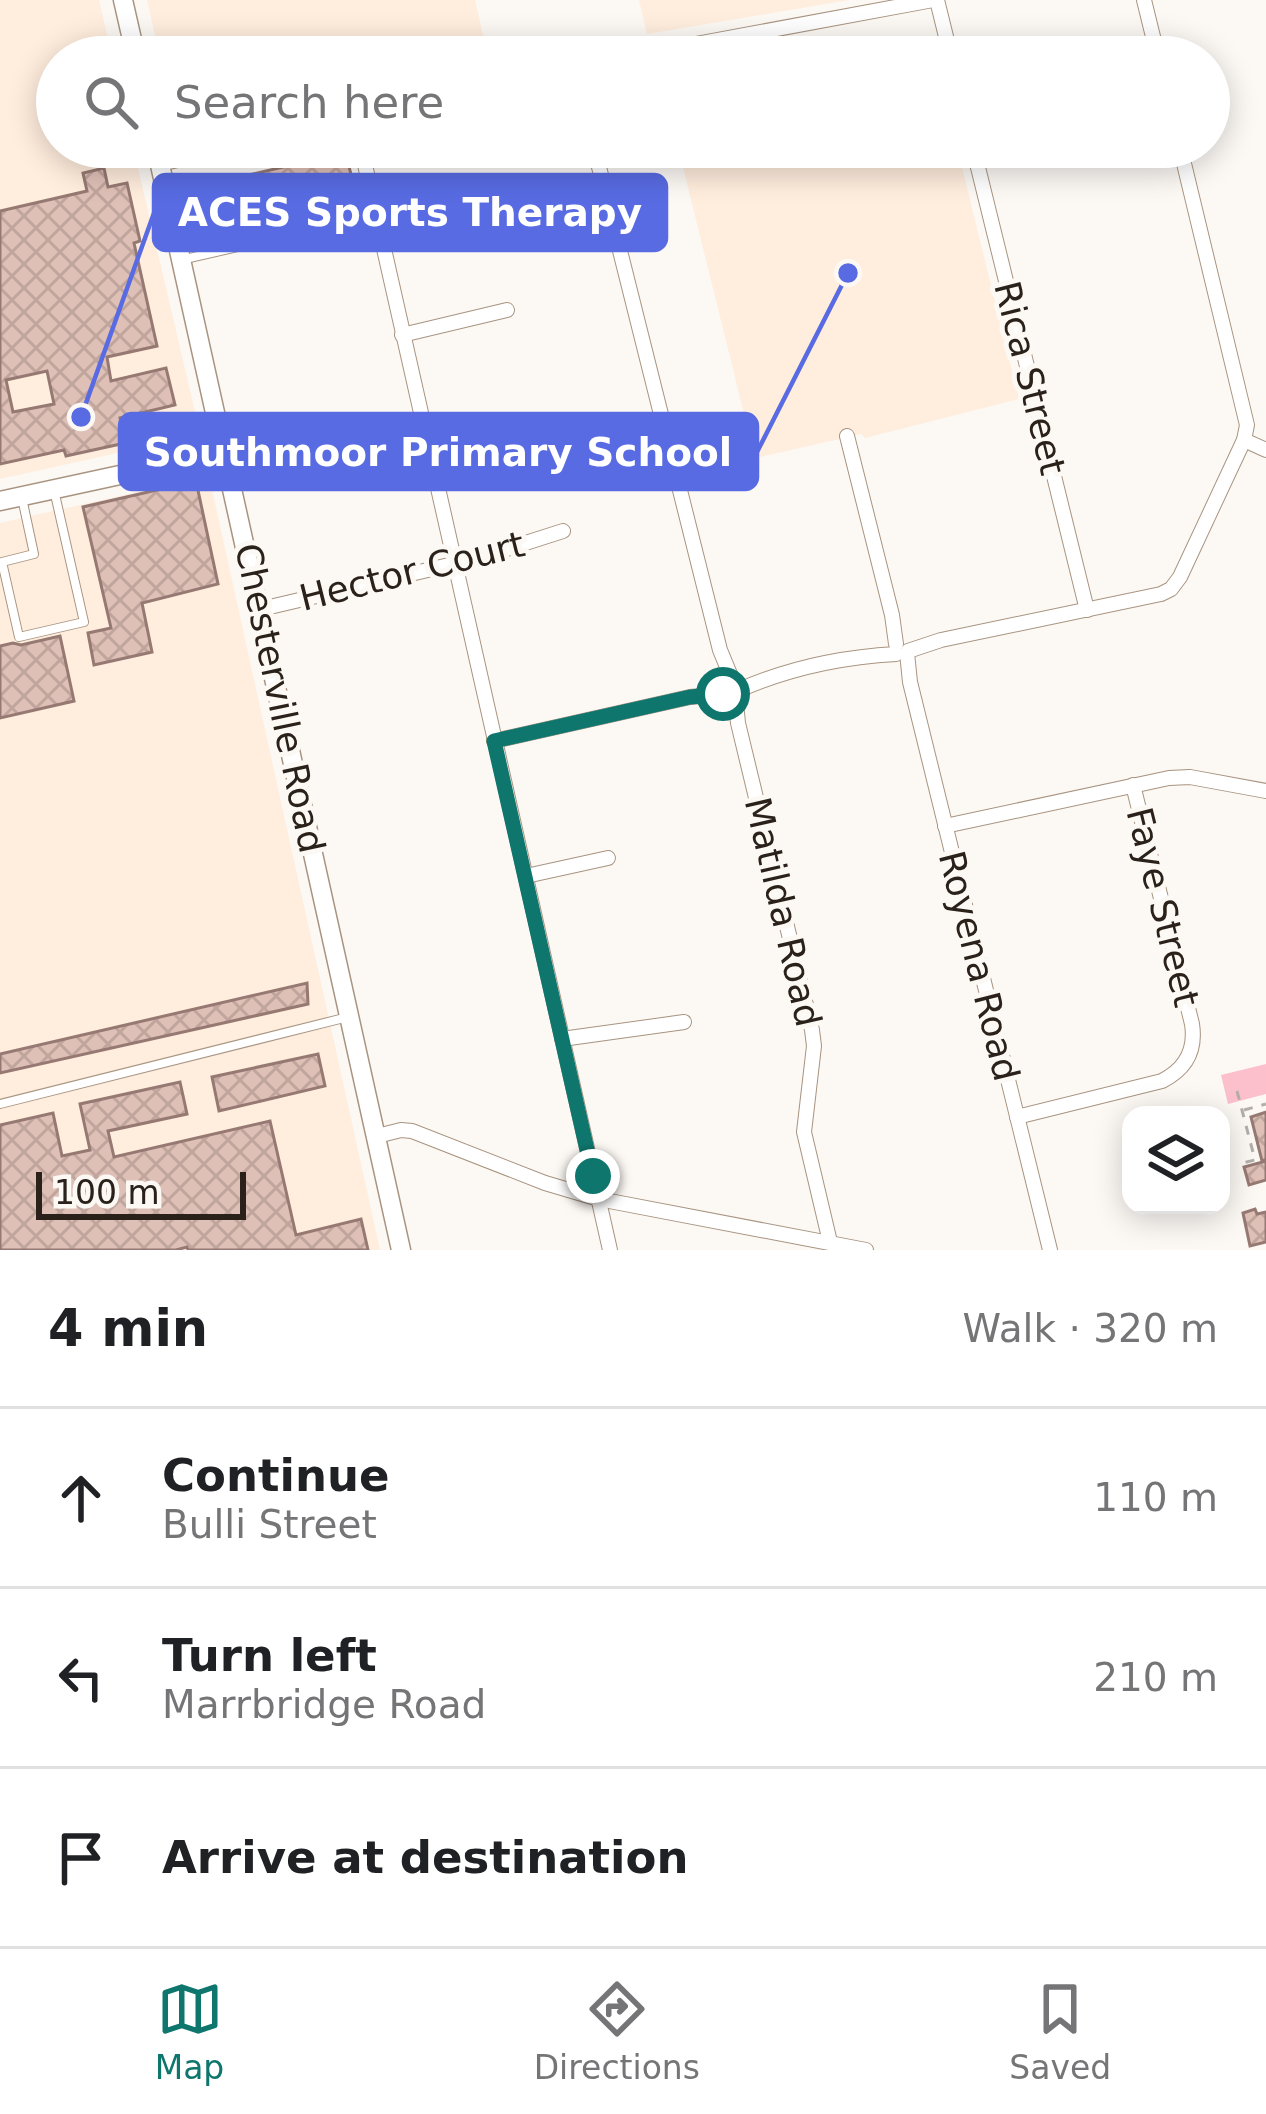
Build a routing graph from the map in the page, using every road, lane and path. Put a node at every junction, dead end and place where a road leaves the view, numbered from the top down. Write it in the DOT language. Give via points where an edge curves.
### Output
graph roads {
  1 [pos="123,0"];
  2 [pos="935,0"];
  3 [pos="1144,0"];
  4 [pos="131,36"];
  5 [pos="740,36"];
  6 [pos="945,36"];
  7 [pos="1153,36"];
  8 [pos="161,168"];
  9 [pos="366,168"];
  10 [pos="599,168"];
  11 [pos="979,168"];
  12 [pos="1185,168"];
  13 [pos="377,215"];
  14 [pos="182,260"];
  15 [pos="507,310"];
  16 [pos="402,335"];
  17 [pos="847,436"];
  18 [pos="1244,440"];
  19 [pos="1266,450"];
  20 [pos="226,452"];
  21 [pos="54,489"];
  22 [pos="21,496"];
  23 [pos="0,502"];
  24 [pos="563,531"];
  25 [pos="454,564"];
  26 [pos="260,609"];
  27 [pos="1087,610"];
  28 [pos="901,649"];
  29 [pos="729,687"];
  30 [pos="494,741"];
  31 [pos="1133,785"];
  32 [pos="1266,790"];
  33 [pos="945,826"];
  34 [pos="608,858"];
  35 [pos="526,876"];
  36 [pos="350,1016"];
  37 [pos="684,1022"];
  38 [pos="562,1039"];
  39 [pos="1238,1091"];
  40 [pos="0,1104"];
  41 [pos="1266,1104"];
  42 [pos="1242,1110"];
  43 [pos="1017,1117"];
  44 [pos="376,1136"];
  45 [pos="1242,1163"];
  46 [pos="598,1199"];
  47 [pos="830,1242"];
  48 [pos="401,1250"];
  49 [pos="610,1250"];
  50 [pos="862,1250"];
  51 [pos="1050,1250"];
  1 -- 4 [label="main road"];
  2 -- 5 [label="street"];
  2 -- 6 [label="street"];
  3 -- 7 [label="street"];
  8 -- 14 [label="main road, Chesterville Road"];
  9 -- 13 [label="street"];
  10 -- 29 [label="street, Matilda Road"];
  11 -- 27 [label="street, Rica Street"];
  12 -- 18 [label="street" via="1246,419"];
  13 -- 14 [label="lane"];
  13 -- 16 [label="street"];
  14 -- 20 [label="main road, Chesterville Road"];
  15 -- 16 [label="street"];
  16 -- 25 [label="street"];
  17 -- 28 [label="street, Royena Road"];
  18 -- 19 [label="street"];
  18 -- 27 [label="street" via="1175,585"];
  20 -- 21 [label="main road"];
  20 -- 26 [label="main road, Chesterville Road"];
  21 -- 22 [label="main road"];
  21 -- 22 [label="lane" via="85,622 19,637 2,562 34,554"];
  22 -- 23 [label="main road"];
  24 -- 25 [label="street, Hector Court"];
  25 -- 26 [label="street, Hector Court"];
  25 -- 30 [label="street"];
  26 -- 36 [label="main road, Chesterville Road"];
  27 -- 28 [label="street"];
  28 -- 29 [label="street"];
  28 -- 33 [label="street, Royena Road"];
  29 -- 30 [label="street"];
  29 -- 47 [label="street, Matilda Road" via="814,1040 803,1125"];
  30 -- 35 [label="street"];
  31 -- 32 [label="street" via="1179,777"];
  31 -- 33 [label="street"];
  31 -- 43 [label="street, Faye Street" via="1192,1024 1191,1050 1162,1081"];
  33 -- 43 [label="street, Royena Road"];
  34 -- 35 [label="street"];
  35 -- 38 [label="street"];
  36 -- 40 [label="lane"];
  36 -- 44 [label="main road, Chesterville Road"];
  37 -- 38 [label="street"];
  38 -- 46 [label="street"];
  39 -- 42 [label="path"];
  41 -- 42 [label="path"];
  42 -- 45 [label="path" via="1255,1160"];
  43 -- 51 [label="street, Royena Road"];
  44 -- 46 [label="street" via="412,1131"];
  44 -- 48 [label="main road, Chesterville Road"];
  46 -- 47 [label="street"];
  46 -- 49 [label="street"];
  47 -- 50 [label="street"];
}
